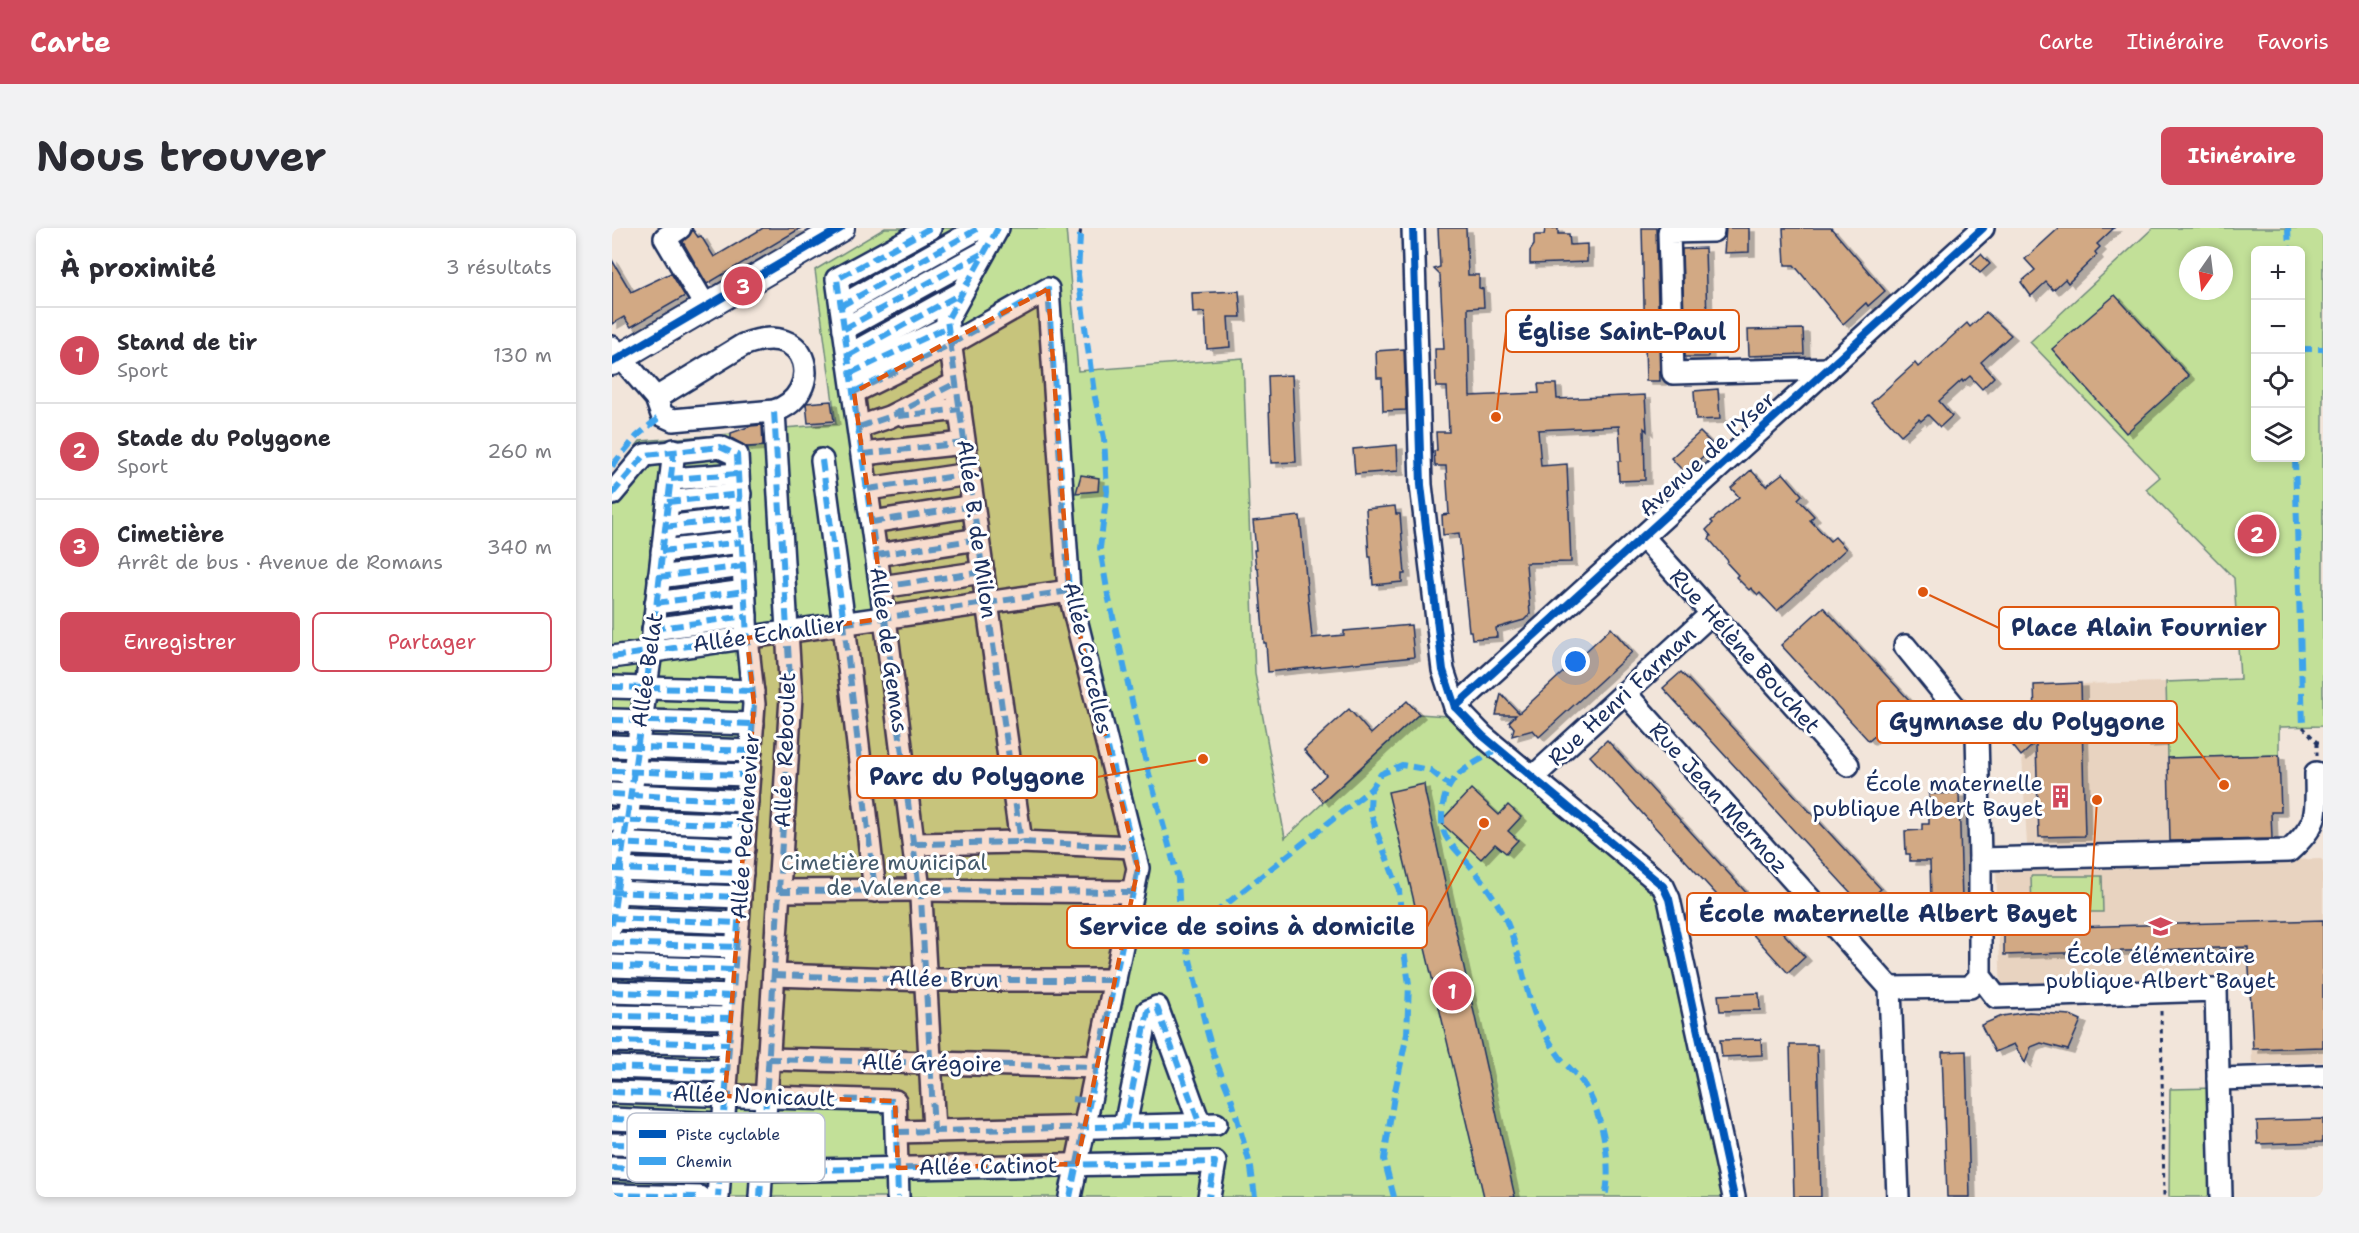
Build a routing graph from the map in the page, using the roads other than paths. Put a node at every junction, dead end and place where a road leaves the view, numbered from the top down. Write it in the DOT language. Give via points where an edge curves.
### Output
graph roads {
  1 [pos="680,228"];
  2 [pos="841,228"];
  3 [pos="979,228"];
  4 [pos="998,228"];
  5 [pos="1413,228"];
  6 [pos="1713,228"];
  7 [pos="1983,228"];
  8 [pos="923,232"];
  9 [pos="985,252"];
  10 [pos="962,293"];
  11 [pos="841,306"];
  12 [pos="706,307"];
  13 [pos="844,328"];
  14 [pos="949,336"];
  15 [pos="614,355"];
  16 [pos="1827,369"];
  17 [pos="851,374"];
  18 [pos="956,383"];
  19 [pos="656,398"];
  20 [pos="960,409"];
  21 [pos="774,411"];
  22 [pos="889,417"];
  23 [pos="859,426"];
  24 [pos="964,443"];
  25 [pos="674,450"];
  26 [pos="863,454"];
  27 [pos="822,460"];
  28 [pos="738,474"];
  29 [pos="969,474"];
  30 [pos="671,479"];
  31 [pos="868,489"];
  32 [pos="612,494"];
  33 [pos="668,502"];
  34 [pos="973,506"];
  35 [pos="741,518"];
  36 [pos="872,522"];
  37 [pos="665,527"];
  38 [pos="1643,537"];
  39 [pos="978,539"];
  40 [pos="742,542"];
  41 [pos="662,551"];
  42 [pos="877,555"];
  43 [pos="743,566"];
  44 [pos="983,572"];
  45 [pos="659,577"];
  46 [pos="881,587"];
  47 [pos="745,591"];
  48 [pos="1070,591"];
  49 [pos="656,603"];
  50 [pos="987,603"];
  51 [pos="1711,614"];
  52 [pos="746,616"];
  53 [pos="885,618"];
  54 [pos="844,624"];
  55 [pos="653,629"];
  56 [pos="786,632"];
  57 [pos="747,638"];
  58 [pos="1905,646"];
  59 [pos="651,652"];
  60 [pos="612,657"];
  61 [pos="612,687"];
  62 [pos="645,688"];
  63 [pos="753,691"];
  64 [pos="1625,693"];
  65 [pos="1455,707"];
  66 [pos="612,720"];
  67 [pos="641,721"];
  68 [pos="753,724"];
  69 [pos="612,746"];
  70 [pos="637,747"];
  71 [pos="751,751"];
  72 [pos="1848,765"];
  73 [pos="612,771"];
  74 [pos="634,771"];
  75 [pos="2316,772"];
  76 [pos="749,775"];
  77 [pos="1533,777"];
  78 [pos="621,795"];
  79 [pos="747,801"];
  80 [pos="619,821"];
  81 [pos="745,825"];
  82 [pos="1021,842"];
  83 [pos="618,844"];
  84 [pos="915,844"];
  85 [pos="1132,847"];
  86 [pos="744,849"];
  87 [pos="1980,859"];
  88 [pos="616,869"];
  89 [pos="742,873"];
  90 [pos="919,890"];
  91 [pos="779,891"];
  92 [pos="875,891"];
  93 [pos="614,892"];
  94 [pos="1133,892"];
  95 [pos="740,897"];
  96 [pos="612,920"];
  97 [pos="738,922"];
  98 [pos="612,943"];
  99 [pos="736,948"];
  100 [pos="612,966"];
  101 [pos="735,970"];
  102 [pos="774,975"];
  103 [pos="1980,976"];
  104 [pos="928,980"];
  105 [pos="1115,980"];
  106 [pos="1890,988"];
  107 [pos="612,992"];
  108 [pos="733,996"];
  109 [pos="612,1016"];
  110 [pos="731,1018"];
  111 [pos="612,1041"];
  112 [pos="729,1044"];
  113 [pos="768,1059"];
  114 [pos="931,1063"];
  115 [pos="612,1067"];
  116 [pos="1097,1067"];
  117 [pos="727,1071"];
  118 [pos="2323,1076"];
  119 [pos="2218,1079"];
  120 [pos="612,1092"];
  121 [pos="725,1096"];
  122 [pos="766,1097"];
  123 [pos="724,1113"];
  124 [pos="765,1113"];
  125 [pos="612,1119"];
  126 [pos="627,1120"];
  127 [pos="1125,1126"];
  128 [pos="1085,1127"];
  129 [pos="934,1130"];
  130 [pos="897,1132"];
  131 [pos="612,1144"];
  132 [pos="627,1144"];
  133 [pos="1077,1164"];
  134 [pos="612,1168"];
  135 [pos="898,1168"];
  136 [pos="627,1169"];
  137 [pos="825,1170"];
  138 [pos="719,1182"];
  139 [pos="761,1182"];
  140 [pos="612,1195"];
  141 [pos="700,1197"];
  142 [pos="718,1197"];
  143 [pos="760,1197"];
  144 [pos="898,1197"];
  145 [pos="1070,1197"];
  146 [pos="1209,1197"];
  147 [pos="1734,1197"];
  148 [pos="1898,1197"];
  149 [pos="2221,1197"];
  1 -- 12 [label="street" via="665,238"];
  2 -- 12 [label="main road"];
  3 -- 11 [label="street"];
  4 -- 9 [label="street, Allée B. de Milon"];
  5 -- 65 [label="street" via="1421,485 1443,670"];
  6 -- 16 [label="street" via="1669,232 1672,373"];
  7 -- 16 [label="street, Avenue de l'Yser"];
  8 -- 11 [label="street, Allée de Gemas" via="837,279"];
  9 -- 10 [label="street, Allée B. de Milon"];
  9 -- 13 [label="street"];
  10 -- 14 [label="street, Allée B. de Milon" via="947,320"];
  10 -- 17 [label="street"];
  11 -- 13 [label="street, Allée de Gemas"];
  12 -- 15 [label="main road"];
  13 -- 17 [label="street, Allée de Gemas"];
  14 -- 17 [label="street"];
  14 -- 18 [label="street, Allée B. de Milon"];
  14 -- 48 [label="street, Allée Corcelles" via="1048,289"];
  15 -- 19 [label="street"];
  16 -- 38 [label="street, Avenue de l'Yser"];
  17 -- 23 [label="street, Allée de Gemas"];
  18 -- 20 [label="street, Allée B. de Milon"];
  18 -- 22 [label="street"];
  19 -- 21 [label="street" via="663,415 673,420"];
  19 -- 21 [label="street" via="743,345 771,338 795,346 804,367 794,401"];
  20 -- 22 [label="street"];
  20 -- 24 [label="street, Allée B. de Milon"];
  21 -- 56 [label="street, Allée Reboulet"];
  22 -- 23 [label="street"];
  23 -- 26 [label="street, Allée de Gemas"];
  24 -- 26 [label="street"];
  24 -- 29 [label="street, Allée B. de Milon"];
  25 -- 28 [label="street" via="720,447"];
  25 -- 30 [label="street, Allée Belat"];
  25 -- 32 [label="street" via="645,454"];
  26 -- 31 [label="street, Allée de Gemas"];
  27 -- 54 [label="street"];
  28 -- 30 [label="street"];
  28 -- 33 [label="street"];
  28 -- 35 [label="street, Allée Pechenevier"];
  29 -- 31 [label="street"];
  29 -- 34 [label="street, Allée B. de Milon"];
  30 -- 33 [label="street, Allée Belat"];
  31 -- 36 [label="street, Allée de Gemas"];
  33 -- 37 [label="street, Allée Belat"];
  34 -- 36 [label="street"];
  34 -- 39 [label="street, Allée B. de Milon"];
  35 -- 37 [label="street"];
  35 -- 40 [label="street, Allée Pechenevier"];
  36 -- 42 [label="street, Allée de Gemas"];
  37 -- 41 [label="street, Allée Belat"];
  38 -- 51 [label="street, Rue Hélène Bouchet"];
  38 -- 65 [label="street, Avenue de l'Yser"];
  39 -- 42 [label="street"];
  39 -- 44 [label="street, Allée B. de Milon"];
  40 -- 41 [label="street"];
  40 -- 43 [label="street, Allée Pechenevier"];
  41 -- 45 [label="street, Allée Belat"];
  42 -- 46 [label="street, Allée de Gemas"];
  43 -- 45 [label="street"];
  43 -- 47 [label="street, Allée Pechenevier"];
  44 -- 46 [label="street"];
  44 -- 50 [label="street, Allée B. de Milon"];
  45 -- 49 [label="street, Allée Belat"];
  46 -- 53 [label="street, Allée de Gemas"];
  47 -- 49 [label="street"];
  47 -- 52 [label="street, Allée Pechenevier"];
  48 -- 50 [label="street, Allée Echallier"];
  48 -- 85 [label="street, Allée Corcelles"];
  49 -- 55 [label="street, Allée Belat"];
  50 -- 53 [label="street, Allée Echallier"];
  50 -- 82 [label="street, Allée B. de Milon"];
  51 -- 64 [label="street, Rue Henri Farman"];
  51 -- 72 [label="street, Rue Hélène Bouchet"];
  52 -- 55 [label="street"];
  52 -- 57 [label="street, Allée Pechenevier"];
  53 -- 54 [label="street, Allée Echallier"];
  53 -- 84 [label="street, Allée de Gemas"];
  54 -- 56 [label="street, Allée Echallier"];
  54 -- 92 [label="street"];
  55 -- 59 [label="street, Allée Belat"];
  56 -- 57 [label="street, Allée Echallier"];
  56 -- 91 [label="street, Allée Reboulet" via="791,696"];
  57 -- 59 [label="street, Allée Echallier"];
  57 -- 63 [label="street, Allée Pechenevier"];
  58 -- 87 [label="street" via="1977,734"];
  59 -- 60 [label="street, Allée Echallier"];
  59 -- 62 [label="street, Allée Belat"];
  61 -- 62 [label="street"];
  62 -- 63 [label="street"];
  62 -- 67 [label="street, Allée Belat"];
  63 -- 68 [label="street, Allée Pechenevier"];
  64 -- 77 [label="street, Rue Henri Farman"];
  64 -- 106 [label="street, Rue Jean Mermoz"];
  65 -- 77 [label="street"];
  66 -- 67 [label="street"];
  67 -- 68 [label="street"];
  67 -- 70 [label="street, Allée Belat"];
  68 -- 71 [label="street, Allée Pechenevier"];
  69 -- 70 [label="street"];
  70 -- 71 [label="street"];
  70 -- 74 [label="street, Allée Belat"];
  71 -- 76 [label="street, Allée Pechenevier"];
  73 -- 74 [label="street"];
  74 -- 76 [label="street"];
  74 -- 78 [label="street, Allée Belat"];
  75 -- 87 [label="street" via="2316,817 2304,837 2289,851"];
  76 -- 79 [label="street, Allée Pechenevier"];
  77 -- 147 [label="street" via="1663,886"];
  78 -- 79 [label="street"];
  78 -- 80 [label="street, Allée Belat"];
  79 -- 81 [label="street, Allée Pechenevier"];
  80 -- 81 [label="street"];
  80 -- 83 [label="street, Allée Belat"];
  81 -- 86 [label="street, Allée Pechenevier"];
  82 -- 84 [label="street"];
  82 -- 85 [label="street"];
  83 -- 86 [label="street"];
  83 -- 88 [label="street, Allée Belat"];
  84 -- 90 [label="street, Allée de Gemas"];
  85 -- 94 [label="street, Allée Corcelles" via="1138,868"];
  86 -- 89 [label="street, Allée Pechenevier"];
  87 -- 103 [label="street"];
  88 -- 89 [label="street"];
  88 -- 93 [label="street, Allée Belat"];
  89 -- 95 [label="street, Allée Pechenevier"];
  90 -- 92 [label="street"];
  90 -- 94 [label="street"];
  90 -- 104 [label="street, Allée de Gemas"];
  91 -- 92 [label="street"];
  91 -- 102 [label="street, Allée Reboulet"];
  93 -- 95 [label="street"];
  93 -- 96 [label="street, Allée Belat"];
  94 -- 105 [label="street, Allée Corcelles"];
  95 -- 97 [label="street, Allée Pechenevier"];
  96 -- 97 [label="street"];
  97 -- 99 [label="street, Allée Pechenevier"];
  98 -- 99 [label="street"];
  99 -- 101 [label="street, Allée Pechenevier"];
  100 -- 101 [label="street"];
  101 -- 108 [label="street, Allée Pechenevier"];
  102 -- 104 [label="street, Allée Brun"];
  102 -- 113 [label="street, Allée Reboulet"];
  103 -- 106 [label="street" via="1970,987"];
  103 -- 119 [label="street" via="1996,997 2216,990"];
  104 -- 105 [label="street, Allée Brun"];
  104 -- 114 [label="street, Allée de Gemas"];
  105 -- 116 [label="street, Allée Corcelles"];
  106 -- 148 [label="street"];
  107 -- 108 [label="street"];
  108 -- 110 [label="street, Allée Pechenevier"];
  109 -- 110 [label="street"];
  110 -- 112 [label="street, Allée Pechenevier"];
  111 -- 112 [label="street"];
  112 -- 117 [label="street, Allée Pechenevier"];
  113 -- 114 [label="street, Allé Grégoire"];
  113 -- 122 [label="street, Allée Reboulet"];
  114 -- 116 [label="street, Allé Grégoire"];
  114 -- 129 [label="street, Allée de Gemas"];
  115 -- 117 [label="street"];
  116 -- 128 [label="street, Allée Corcelles"];
  117 -- 121 [label="street, Allée Pechenevier"];
  118 -- 119 [label="street"];
  119 -- 149 [label="street"];
  120 -- 121 [label="street, Allée Nonicault"];
  121 -- 122 [label="street, Allée Nonicault"];
  121 -- 123 [label="street, Allée Pechenevier"];
  122 -- 124 [label="street, Allée Reboulet"];
  122 -- 130 [label="street, Allée Nonicault" via="895,1101"];
  125 -- 126 [label="street"];
  127 -- 127 [label="street" via="1208,1124 1157,1007 1148,1011"];
  127 -- 128 [label="street"];
  128 -- 129 [label="street"];
  128 -- 133 [label="street, Allée Corcelles"];
  129 -- 130 [label="street"];
  130 -- 135 [label="street"];
  131 -- 132 [label="street"];
  133 -- 135 [label="street, Allée Catinot"];
  133 -- 145 [label="street, Allée Corcelles"];
  133 -- 146 [label="street, Allée Catinot" via="1215,1162"];
  134 -- 136 [label="street"];
  135 -- 137 [label="street, Allée Catinot"];
  135 -- 144 [label="street"];
  138 -- 142 [label="street, Allée Pechenevier"];
  139 -- 143 [label="street, Allée Reboulet"];
  140 -- 141 [label="street"];
}
